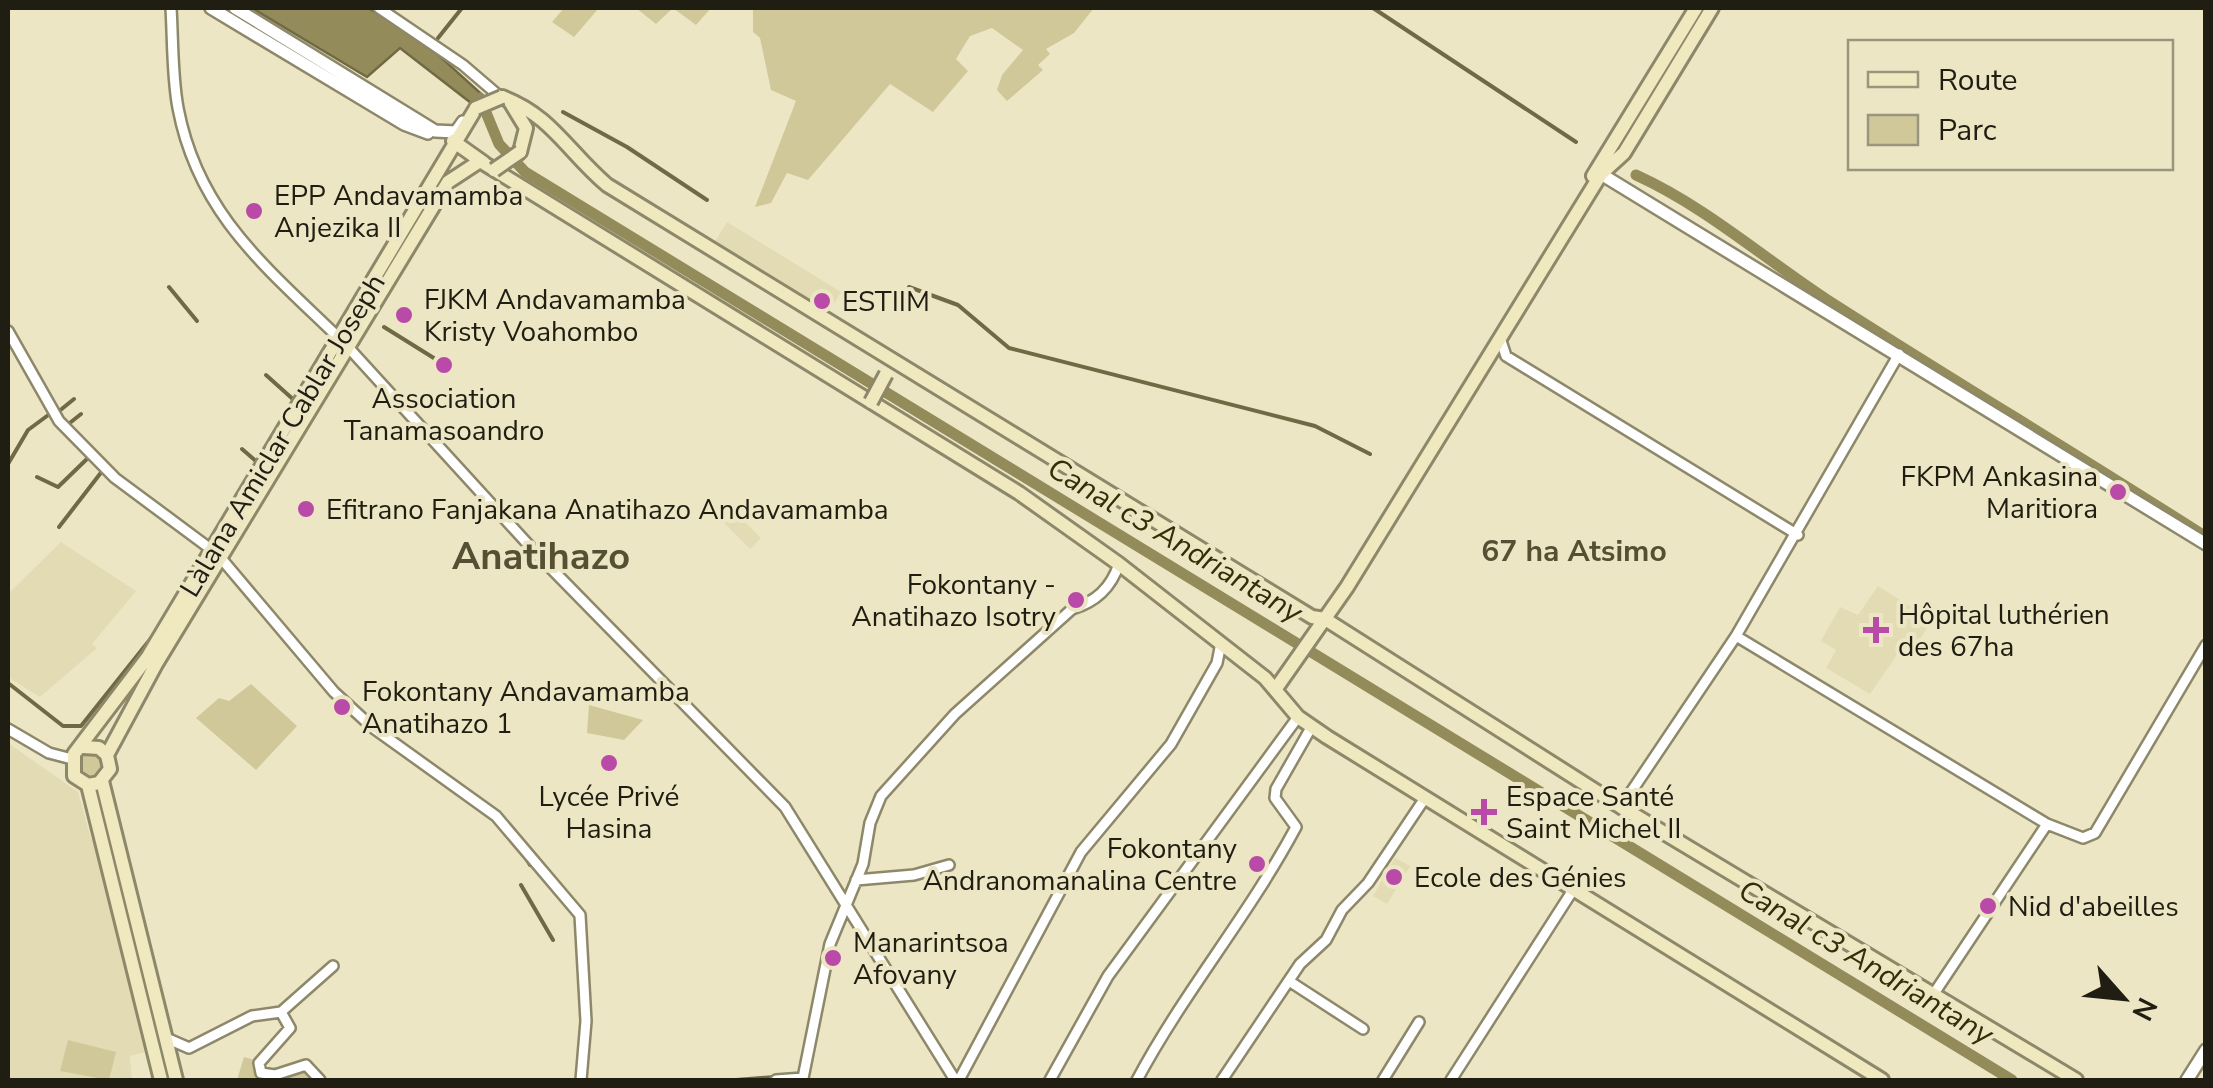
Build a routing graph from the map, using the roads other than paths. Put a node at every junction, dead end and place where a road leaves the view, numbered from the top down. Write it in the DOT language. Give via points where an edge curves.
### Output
graph roads {
  1 [pos="172,8"];
  2 [pos="212,8"];
  3 [pos="234,8"];
  4 [pos="379,8"];
  5 [pos="1696,8"];
  6 [pos="1712,8"];
  7 [pos="506,98"];
  8 [pos="472,111"];
  9 [pos="453,141"];
  10 [pos="480,161"];
  11 [pos="1595,178"];
  12 [pos="8,331"];
  13 [pos="1500,338"];
  14 [pos="343,343"];
  15 [pos="1900,353"];
  16 [pos="883,357"];
  17 [pos="866,397"];
  18 [pos="1798,535"];
  19 [pos="2206,544"];
  20 [pos="216,554"];
  21 [pos="1119,564"];
  22 [pos="1316,626"];
  23 [pos="1736,636"];
  24 [pos="1220,643"];
  25 [pos="2206,645"];
  26 [pos="1271,683"];
  27 [pos="1298,717"];
  28 [pos="1312,726"];
  29 [pos="8,729"];
  30 [pos="83,747"];
  31 [pos="107,755"];
  32 [pos="72,759"];
  33 [pos="96,783"];
  34 [pos="1424,798"];
  35 [pos="1621,807"];
  36 [pos="2047,824"];
  37 [pos="948,865"];
  38 [pos="856,880"];
  39 [pos="1573,890"];
  40 [pos="844,900"];
  41 [pos="333,966"];
  42 [pos="1289,981"];
  43 [pos="1933,995"];
  44 [pos="280,1012"];
  45 [pos="1419,1022"];
  46 [pos="1363,1029"];
  47 [pos="166,1038"];
  48 [pos="2206,1050"];
  49 [pos="162,1080"];
  50 [pos="176,1080"];
  51 [pos="320,1080"];
  52 [pos="581,1080"];
  53 [pos="776,1080"];
  54 [pos="957,1080"];
  55 [pos="1050,1080"];
  56 [pos="1137,1080"];
  57 [pos="1222,1080"];
  58 [pos="1383,1080"];
  59 [pos="1451,1080"];
  60 [pos="1882,1080"];
  61 [pos="2076,1080"];
  62 [pos="2187,1080"];
  1 -- 14 [label="street" via="178,108 199,179 230,229"];
  2 -- 9 [label="street" via="404,124"];
  3 -- 8 [label="street" via="435,131 456,132"];
  4 -- 7 [label="street"];
  5 -- 11 [label="main road"];
  6 -- 11 [label="main road" via="1624,153"];
  7 -- 8 [label="main road, bridge"];
  7 -- 10 [label="main road, bridge" via="526,128 520,152 494,170"];
  7 -- 16 [label="main road" via="543,117 607,184"];
  8 -- 9 [label="main road, Làlana Amiclar Cablar Joseph"];
  9 -- 10 [label="main road"];
  9 -- 14 [label="main road, Làlana Amiclar Cablar Joseph"];
  10 -- 14 [label="main road, Làlana Amiclar Cablar Joseph" via="448,182"];
  10 -- 17 [label="main road"];
  11 -- 13 [label="main road"];
  11 -- 15 [label="street"];
  11 -- 22 [label="main road"];
  12 -- 20 [label="street" via="60,420 115,478"];
  13 -- 18 [label="street" via="1506,356"];
  13 -- 22 [label="main road"];
  14 -- 20 [label="main road, Làlana Amiclar Cablar Joseph"];
  14 -- 40 [label="street" via="536,553 785,807"];
  15 -- 18 [label="street"];
  15 -- 19 [label="street"];
  16 -- 17 [label="main road, bridge" via="886,374"];
  16 -- 22 [label="main road"];
  17 -- 21 [label="main road"];
  18 -- 23 [label="street"];
  20 -- 30 [label="main road, Làlana Amiclar Cablar Joseph"];
  20 -- 31 [label="main road, Làlana Amiclar Cablar Joseph"];
  20 -- 52 [label="street" via="334,692 496,816 580,915 586,1021"];
  21 -- 24 [label="main road"];
  21 -- 38 [label="street" via="1113,581 1090,604 1072,609 955,714 881,796"];
  22 -- 26 [label="main road"];
  22 -- 35 [label="main road"];
  23 -- 35 [label="street"];
  23 -- 36 [label="street"];
  24 -- 26 [label="main road"];
  24 -- 54 [label="street" via="1217,663 1171,744 1081,852"];
  25 -- 36 [label="street" via="2095,833 2072,837"];
  26 -- 27 [label="main road"];
  27 -- 28 [label="main road"];
  27 -- 55 [label="street" via="1108,976"];
  28 -- 34 [label="main road"];
  28 -- 56 [label="street" via="1276,789 1275,798 1296,827"];
  29 -- 32 [label="street"];
  30 -- 31 [label="main road"];
  30 -- 32 [label="main road"];
  31 -- 33 [label="main road" via="110,769"];
  32 -- 33 [label="main road" via="74,776"];
  33 -- 47 [label="main road"];
  33 -- 49 [label="main road"];
  34 -- 39 [label="main road"];
  34 -- 42 [label="street" via="1326,940"];
  35 -- 43 [label="main road"];
  36 -- 43 [label="street"];
  37 -- 38 [label="street"];
  38 -- 40 [label="street"];
  39 -- 59 [label="street"];
  39 -- 60 [label="main road"];
  40 -- 53 [label="street" via="804,1078"];
  40 -- 54 [label="street"];
  41 -- 44 [label="street"];
  42 -- 46 [label="street"];
  42 -- 57 [label="street"];
  43 -- 61 [label="main road"];
  44 -- 47 [label="street" via="252,1016 189,1048"];
  44 -- 51 [label="street" via="290,1028 259,1063 261,1073 306,1066"];
  45 -- 58 [label="street"];
  47 -- 50 [label="main road"];
  48 -- 62 [label="street"];
}
